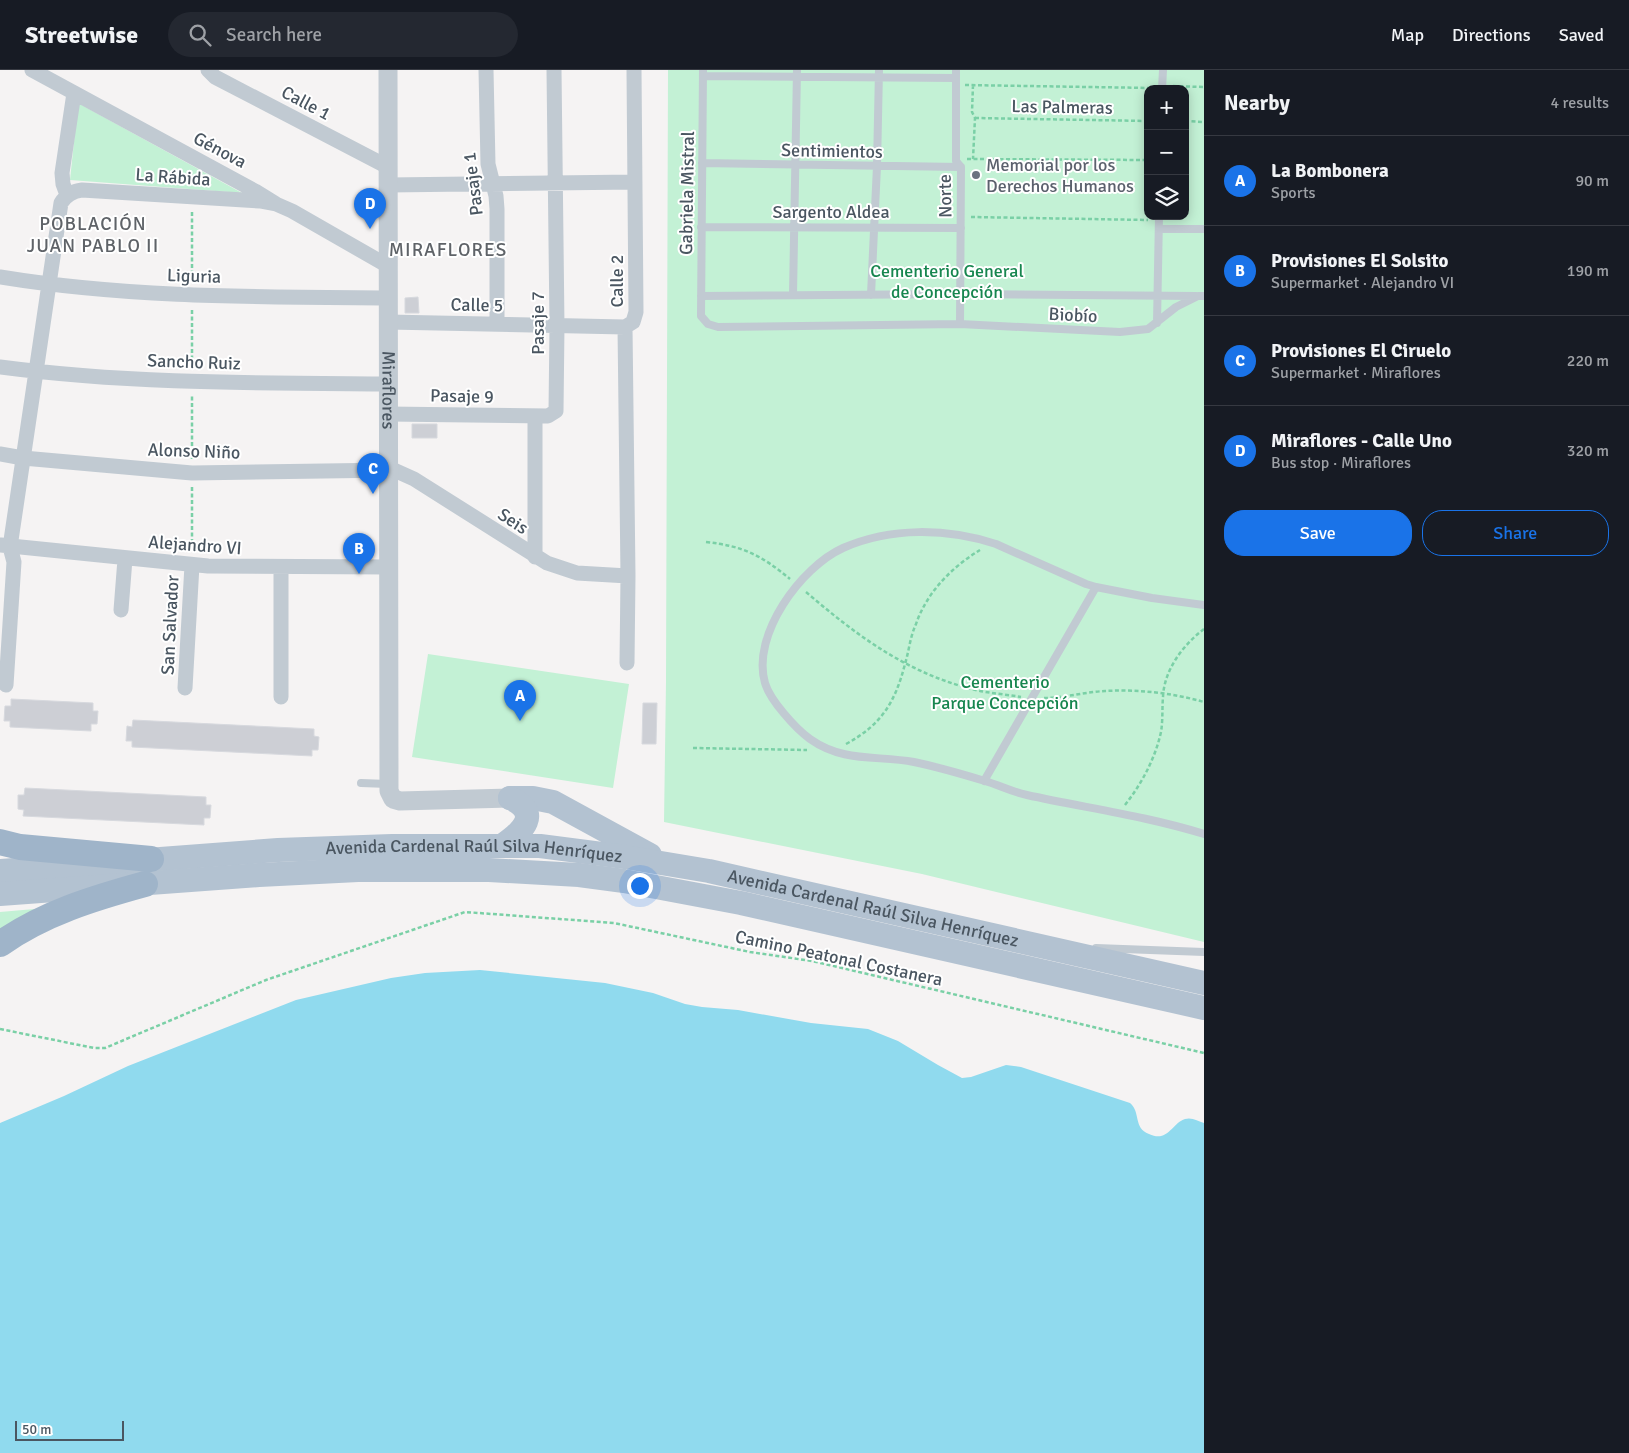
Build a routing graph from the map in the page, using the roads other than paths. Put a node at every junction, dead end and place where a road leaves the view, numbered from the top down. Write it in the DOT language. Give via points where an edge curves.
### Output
graph roads {
  1 [pos="32,70"];
  2 [pos="208,70"];
  3 [pos="388,70"];
  4 [pos="486,70"];
  5 [pos="554,70"];
  6 [pos="634,70"];
  7 [pos="1163,70"];
  8 [pos="703,73"];
  9 [pos="796,73"];
  10 [pos="879,74"];
  11 [pos="956,78"];
  12 [pos="1162,85"];
  13 [pos="74,93"];
  14 [pos="702,163"];
  15 [pos="958,164"];
  16 [pos="796,166"];
  17 [pos="877,166"];
  18 [pos="388,176"];
  19 [pos="635,182"];
  20 [pos="492,183"];
  21 [pos="555,183"];
  22 [pos="67,195"];
  23 [pos="276,204"];
  24 [pos="1159,220"];
  25 [pos="795,226"];
  26 [pos="701,227"];
  27 [pos="875,227"];
  28 [pos="961,228"];
  29 [pos="1159,229"];
  30 [pos="1204,229"];
  31 [pos="388,266"];
  32 [pos="0,277"];
  33 [pos="49,285"];
  34 [pos="960,294"];
  35 [pos="793,295"];
  36 [pos="871,295"];
  37 [pos="1158,295"];
  38 [pos="701,296"];
  39 [pos="1201,296"];
  40 [pos="388,298"];
  41 [pos="701,316"];
  42 [pos="388,322"];
  43 [pos="1157,323"];
  44 [pos="497,324"];
  45 [pos="960,324"];
  46 [pos="557,326"];
  47 [pos="625,327"];
  48 [pos="0,367"];
  49 [pos="36,372"];
  50 [pos="388,384"];
  51 [pos="388,414"];
  52 [pos="535,416"];
  53 [pos="0,454"];
  54 [pos="23,458"];
  55 [pos="388,470"];
  56 [pos="5,546"];
  57 [pos="535,557"];
  58 [pos="125,559"];
  59 [pos="192,565"];
  60 [pos="281,567"];
  61 [pos="388,567"];
  62 [pos="628,576"];
  63 [pos="1096,587"];
  64 [pos="1204,605"];
  65 [pos="121,610"];
  66 [pos="627,663"];
  67 [pos="6,685"];
  68 [pos="185,688"];
  69 [pos="281,698"];
  70 [pos="984,781"];
  71 [pos="361,783"];
  72 [pos="390,791"];
  73 [pos="510,798"];
  74 [pos="1204,834"];
  75 [pos="0,842"];
  76 [pos="503,845"];
  77 [pos="151,859"];
  78 [pos="667,865"];
  79 [pos="0,871"];
  80 [pos="145,884"];
  81 [pos="0,894"];
  82 [pos="0,944"];
  83 [pos="1036,945"];
  84 [pos="1204,952"];
  85 [pos="1204,983"];
  86 [pos="1204,1008"];
  1 -- 13 [label="street, Génova"];
  2 -- 18 [label="street, Calle 1"];
  3 -- 18 [label="street, Miraflores"];
  4 -- 20 [label="street, Pasaje 1" via="487,157"];
  5 -- 21 [label="street, Pasaje 7"];
  6 -- 19 [label="street, Calle 2"];
  7 -- 12 [label="lane"];
  8 -- 9 [label="lane"];
  8 -- 14 [label="lane, Gabriela Mistral"];
  9 -- 10 [label="lane"];
  9 -- 16 [label="lane"];
  10 -- 11 [label="lane"];
  10 -- 17 [label="lane"];
  11 -- 15 [label="lane, Norte"];
  13 -- 22 [label="street" via="62,173"];
  13 -- 23 [label="street, Génova"];
  14 -- 16 [label="lane, Sentimientos"];
  14 -- 26 [label="lane, Gabriela Mistral"];
  15 -- 17 [label="lane, Sentimientos"];
  15 -- 28 [label="lane, Norte"];
  16 -- 17 [label="lane, Sentimientos"];
  16 -- 25 [label="lane"];
  17 -- 27 [label="lane"];
  18 -- 20 [label="street"];
  18 -- 31 [label="street, Miraflores"];
  19 -- 21 [label="street"];
  19 -- 47 [label="street, Calle 2" via="636,316"];
  20 -- 21 [label="street"];
  20 -- 44 [label="street, Pasaje 1" via="497,209"];
  21 -- 46 [label="street, Pasaje 7"];
  22 -- 23 [label="street, La Rábida" via="82,190"];
  22 -- 33 [label="street" via="60,208"];
  23 -- 31 [label="street, Génova"];
  24 -- 29 [label="lane"];
  25 -- 26 [label="lane, Sargento Aldea"];
  25 -- 27 [label="lane, Sargento Aldea"];
  25 -- 35 [label="lane"];
  26 -- 38 [label="lane, Gabriela Mistral"];
  27 -- 28 [label="lane, Sargento Aldea"];
  27 -- 36 [label="lane"];
  28 -- 34 [label="lane, Norte"];
  29 -- 30 [label="lane"];
  29 -- 37 [label="lane"];
  31 -- 40 [label="street, Miraflores"];
  32 -- 33 [label="street, Liguria"];
  33 -- 40 [label="street, Liguria" via="192,296"];
  33 -- 49 [label="street"];
  34 -- 36 [label="lane, Biobío"];
  34 -- 37 [label="lane, Biobío"];
  34 -- 45 [label="lane, Norte"];
  35 -- 36 [label="lane, Biobío"];
  35 -- 38 [label="lane, Biobío"];
  37 -- 39 [label="lane, Biobío"];
  37 -- 43 [label="lane"];
  38 -- 41 [label="lane, Gabriela Mistral"];
  39 -- 43 [label="lane, Biobío" via="1176,307"];
  40 -- 42 [label="street, Miraflores"];
  41 -- 45 [label="lane, Biobío" via="708,324 718,327"];
  42 -- 44 [label="street, Calle 5"];
  42 -- 50 [label="street, Miraflores"];
  43 -- 45 [label="lane, Biobío" via="1148,329 1120,332"];
  44 -- 46 [label="street, Calle 5"];
  46 -- 47 [label="street, Calle 5"];
  46 -- 52 [label="street, Pasaje 7" via="557,408 551,416"];
  47 -- 62 [label="street, Calle 2"];
  48 -- 49 [label="street, Sancho Ruiz"];
  49 -- 50 [label="street, Sancho Ruiz" via="192,383"];
  49 -- 54 [label="street"];
  50 -- 51 [label="street, Miraflores"];
  51 -- 52 [label="street, Pasaje 9"];
  51 -- 55 [label="street, Miraflores"];
  52 -- 57 [label="street"];
  53 -- 54 [label="street, Alonso Niño"];
  54 -- 55 [label="street, Alonso Niño" via="192,473"];
  54 -- 56 [label="street"];
  55 -- 57 [label="street, Seis" via="414,479"];
  55 -- 61 [label="street, Miraflores"];
  56 -- 58 [label="street, Alejandro VI"];
  56 -- 67 [label="street" via="14,562"];
  57 -- 62 [label="street, Seis" via="578,573"];
  58 -- 59 [label="street, Alejandro VI"];
  58 -- 65 [label="street"];
  59 -- 60 [label="street, Alejandro VI"];
  59 -- 68 [label="street, San Salvador"];
  60 -- 61 [label="street, Alejandro VI"];
  60 -- 69 [label="street"];
  61 -- 72 [label="street, Miraflores"];
  62 -- 66 [label="street, Calle 2"];
  63 -- 64 [label="lane"];
  63 -- 70 [label="lane"];
  63 -- 70 [label="lane" via="982,539 931,532 883,535 841,549 822,560 782,606 765,643 765,683 776,703 807,737 829,750 854,757 914,762"];
  70 -- 74 [label="lane" via="1024,794"];
  71 -- 72 [label="lane"];
  72 -- 73 [label="street" via="400,801"];
  73 -- 76 [label="main road" via="523,807 528,818 519,832"];
  73 -- 78 [label="main road" via="553,802"];
  75 -- 77 [label="highway" via="20,847"];
  76 -- 77 [label="main road, Avenida Cardenal Raúl Silva Henríquez" via="345,847"];
  76 -- 78 [label="main road, Avenida Cardenal Raúl Silva Henríquez" via="540,846"];
  77 -- 79 [label="main road, Avenida Cardenal Raúl Silva Henríquez"];
  78 -- 83 [label="main road, Avenida Cardenal Raúl Silva Henríquez" via="742,878"];
  80 -- 81 [label="main road, Avenida Cardenal Raúl Silva Henríquez"];
  80 -- 82 [label="highway" via="56,912"];
  80 -- 86 [label="main road, Avenida Cardenal Raúl Silva Henríquez" via="368,870 480,869 579,875 740,902"];
  83 -- 84 [label="lane"];
  83 -- 85 [label="main road, Avenida Cardenal Raúl Silva Henríquez"];
}
